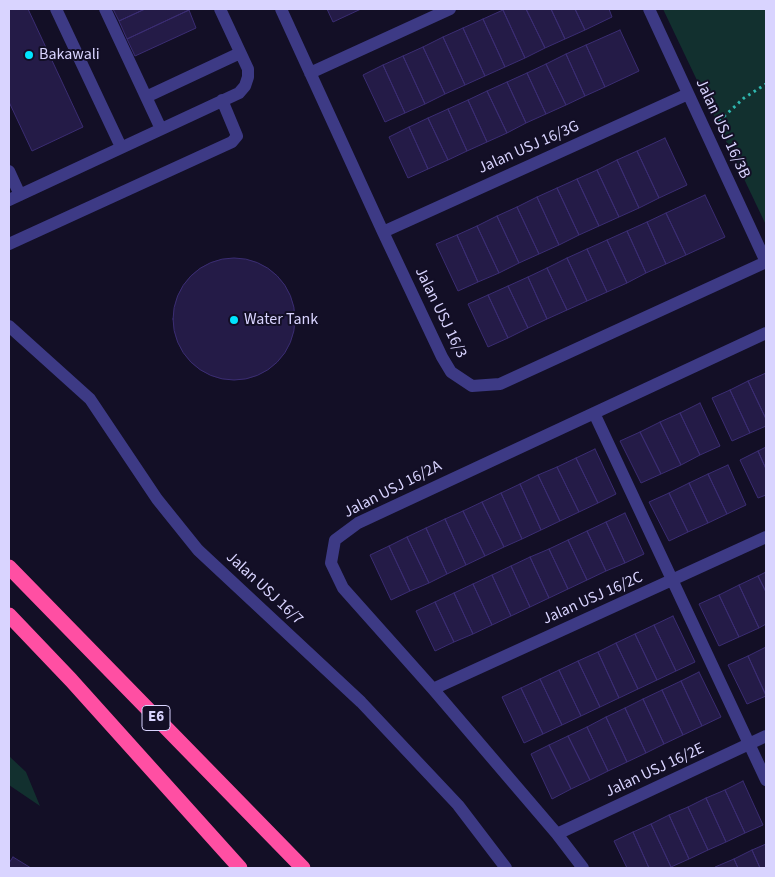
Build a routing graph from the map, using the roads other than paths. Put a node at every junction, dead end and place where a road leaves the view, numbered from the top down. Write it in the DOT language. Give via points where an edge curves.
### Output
graph roads {
  1 [pos="56,9"];
  2 [pos="105,9"];
  3 [pos="220,9"];
  4 [pos="281,9"];
  5 [pos="450,9"];
  6 [pos="649,9"];
  7 [pos="240,53"];
  8 [pos="310,72"];
  9 [pos="688,94"];
  10 [pos="146,97"];
  11 [pos="222,100"];
  12 [pos="161,129"];
  13 [pos="121,147"];
  14 [pos="9,171"];
  15 [pos="14,198"];
  16 [pos="383,232"];
  17 [pos="9,244"];
  18 [pos="766,262"];
  19 [pos="9,326"];
  20 [pos="766,333"];
  21 [pos="594,413"];
  22 [pos="766,537"];
  23 [pos="9,567"];
  24 [pos="673,581"];
  25 [pos="9,615"];
  26 [pos="433,689"];
  27 [pos="766,736"];
  28 [pos="750,744"];
  29 [pos="766,780"];
  30 [pos="557,834"];
  31 [pos="240,868"];
  32 [pos="304,868"];
  33 [pos="506,868"];
  34 [pos="583,868"];
  1 -- 13 [label="street"];
  2 -- 10 [label="street"];
  3 -- 7 [label="street"];
  4 -- 8 [label="street, Jalan USJ 16/3"];
  5 -- 8 [label="street"];
  6 -- 9 [label="street, Jalan USJ 16/3B"];
  7 -- 10 [label="street"];
  7 -- 11 [label="street" via="248,69 245,86"];
  8 -- 16 [label="street, Jalan USJ 16/3"];
  9 -- 16 [label="street, Jalan USJ 16/3G"];
  9 -- 18 [label="street, Jalan USJ 16/3B"];
  10 -- 12 [label="street"];
  11 -- 12 [label="street"];
  11 -- 17 [label="street" via="237,136 232,142"];
  12 -- 13 [label="street"];
  13 -- 15 [label="street"];
  14 -- 15 [label="street"];
  16 -- 18 [label="street, Jalan USJ 16/3" via="442,357 452,372 472,386 500,384"];
  19 -- 33 [label="street, Jalan USJ 16/7" via="90,399 157,499 198,550 361,702 458,804"];
  20 -- 21 [label="street, Jalan USJ 16/2A"];
  21 -- 24 [label="street"];
  21 -- 26 [label="street, Jalan USJ 16/2A" via="358,523 335,540 331,563 343,588"];
  22 -- 24 [label="street, Jalan USJ 16/2C"];
  23 -- 32 [label="highway, E6"];
  24 -- 26 [label="street, Jalan USJ 16/2C"];
  24 -- 28 [label="street"];
  25 -- 31 [label="highway, E6"];
  26 -- 30 [label="street, Jalan USJ 16/2A"];
  27 -- 28 [label="street, Jalan USJ 16/2E"];
  28 -- 29 [label="street"];
  28 -- 30 [label="street, Jalan USJ 16/2E"];
  30 -- 34 [label="street, Jalan USJ 16/2A"];
}
